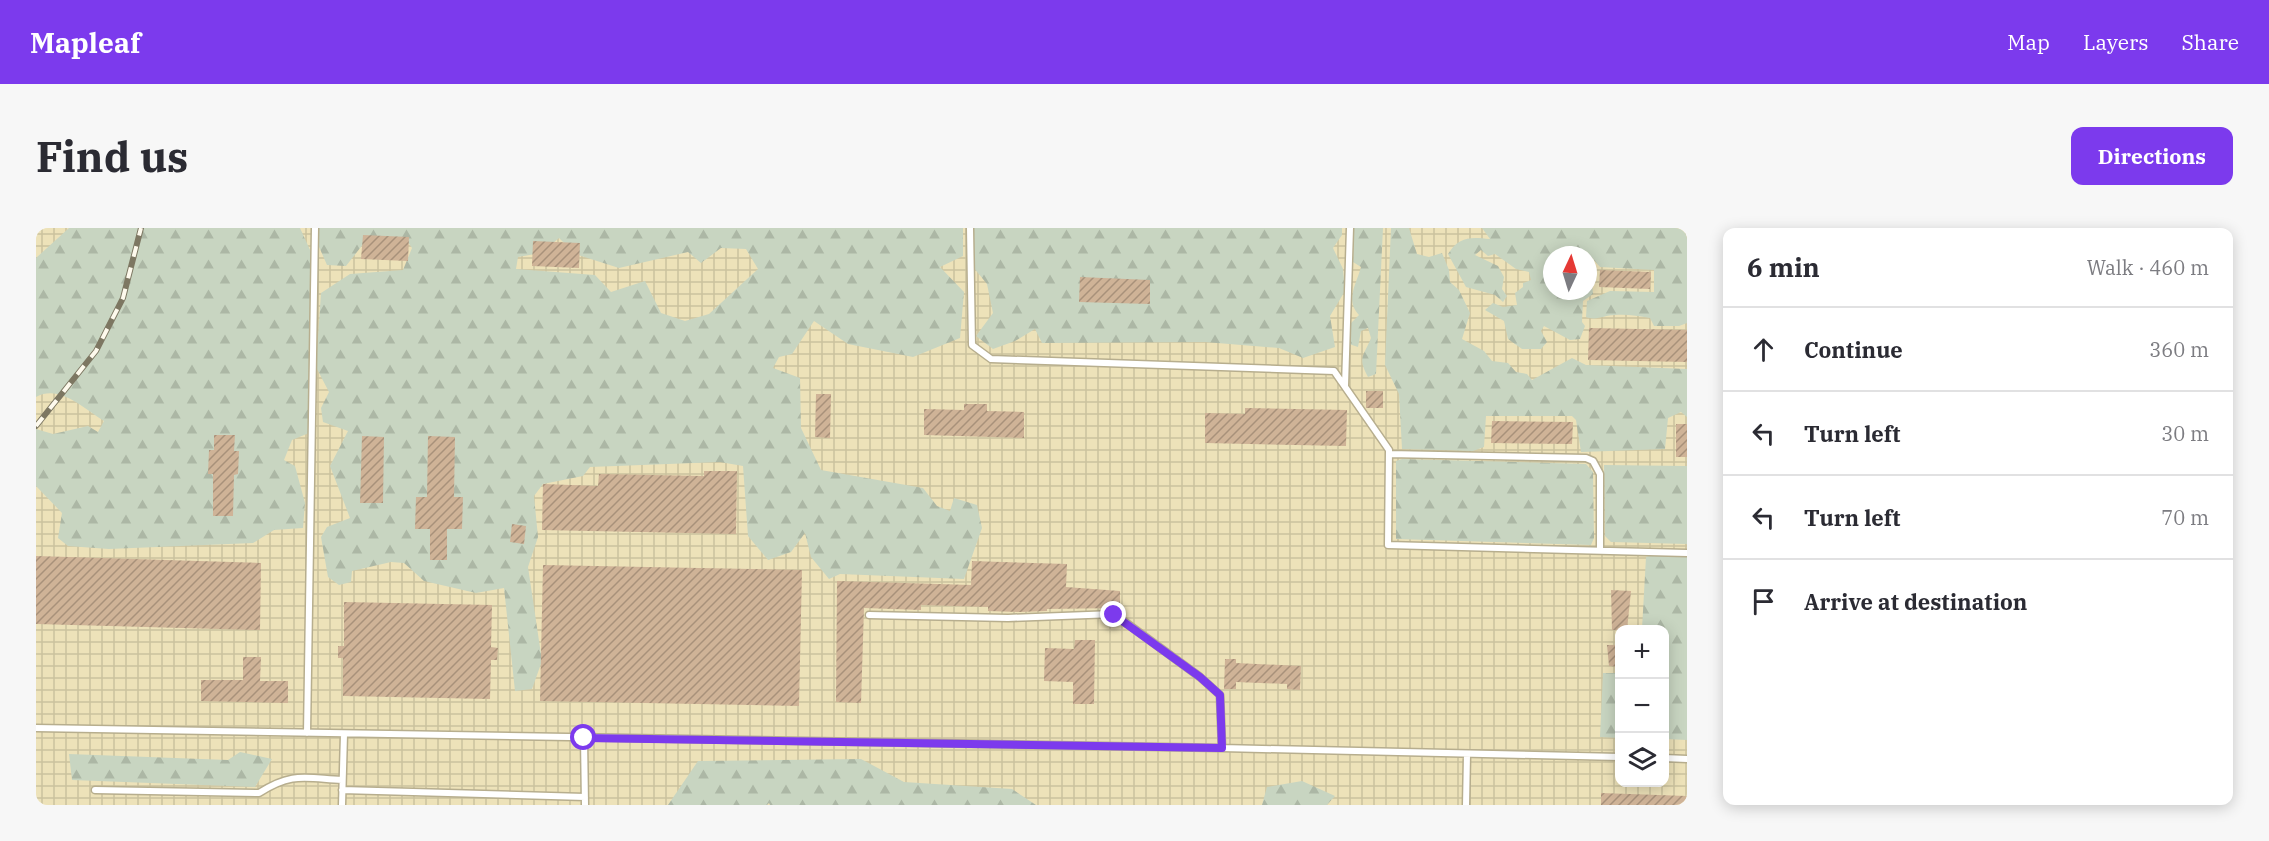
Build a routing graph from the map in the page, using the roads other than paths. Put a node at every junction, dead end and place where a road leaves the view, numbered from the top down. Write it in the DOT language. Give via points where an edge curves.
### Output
graph roads {
  1 [pos="315,228"];
  2 [pos="970,228"];
  3 [pos="1350,228"];
  4 [pos="1345,387"];
  5 [pos="1389,454"];
  6 [pos="1600,550"];
  7 [pos="1687,553"];
  8 [pos="869,615"];
  9 [pos="36,728"];
  10 [pos="306,733"];
  11 [pos="344,734"];
  12 [pos="584,738"];
  13 [pos="1222,748"];
  14 [pos="1467,755"];
  15 [pos="1615,758"];
  16 [pos="1669,758"];
  17 [pos="1687,759"];
  18 [pos="342,780"];
  19 [pos="95,790"];
  20 [pos="342,790"];
  21 [pos="585,797"];
  22 [pos="342,805"];
  23 [pos="585,805"];
  24 [pos="1466,805"];
  1 -- 10 [label="lane"];
  2 -- 4 [label="lane" via="972,345 991,359 1334,371"];
  3 -- 4 [label="lane"];
  4 -- 5 [label="lane"];
  5 -- 6 [label="lane" via="1593,461 1600,474"];
  5 -- 6 [label="lane" via="1388,545"];
  6 -- 7 [label="lane"];
  8 -- 13 [label="lane" via="1114,615 1220,695"];
  9 -- 10 [label="lane"];
  10 -- 11 [label="lane"];
  11 -- 12 [label="lane"];
  11 -- 18 [label="lane"];
  12 -- 13 [label="lane"];
  12 -- 21 [label="lane"];
  13 -- 14 [label="lane"];
  14 -- 15 [label="lane"];
  14 -- 24 [label="lane"];
  16 -- 17 [label="lane"];
  18 -- 19 [label="lane" via="294,777 279,780 258,793"];
  18 -- 20 [label="lane"];
  20 -- 21 [label="lane"];
  20 -- 22 [label="lane"];
  21 -- 23 [label="lane"];
}
